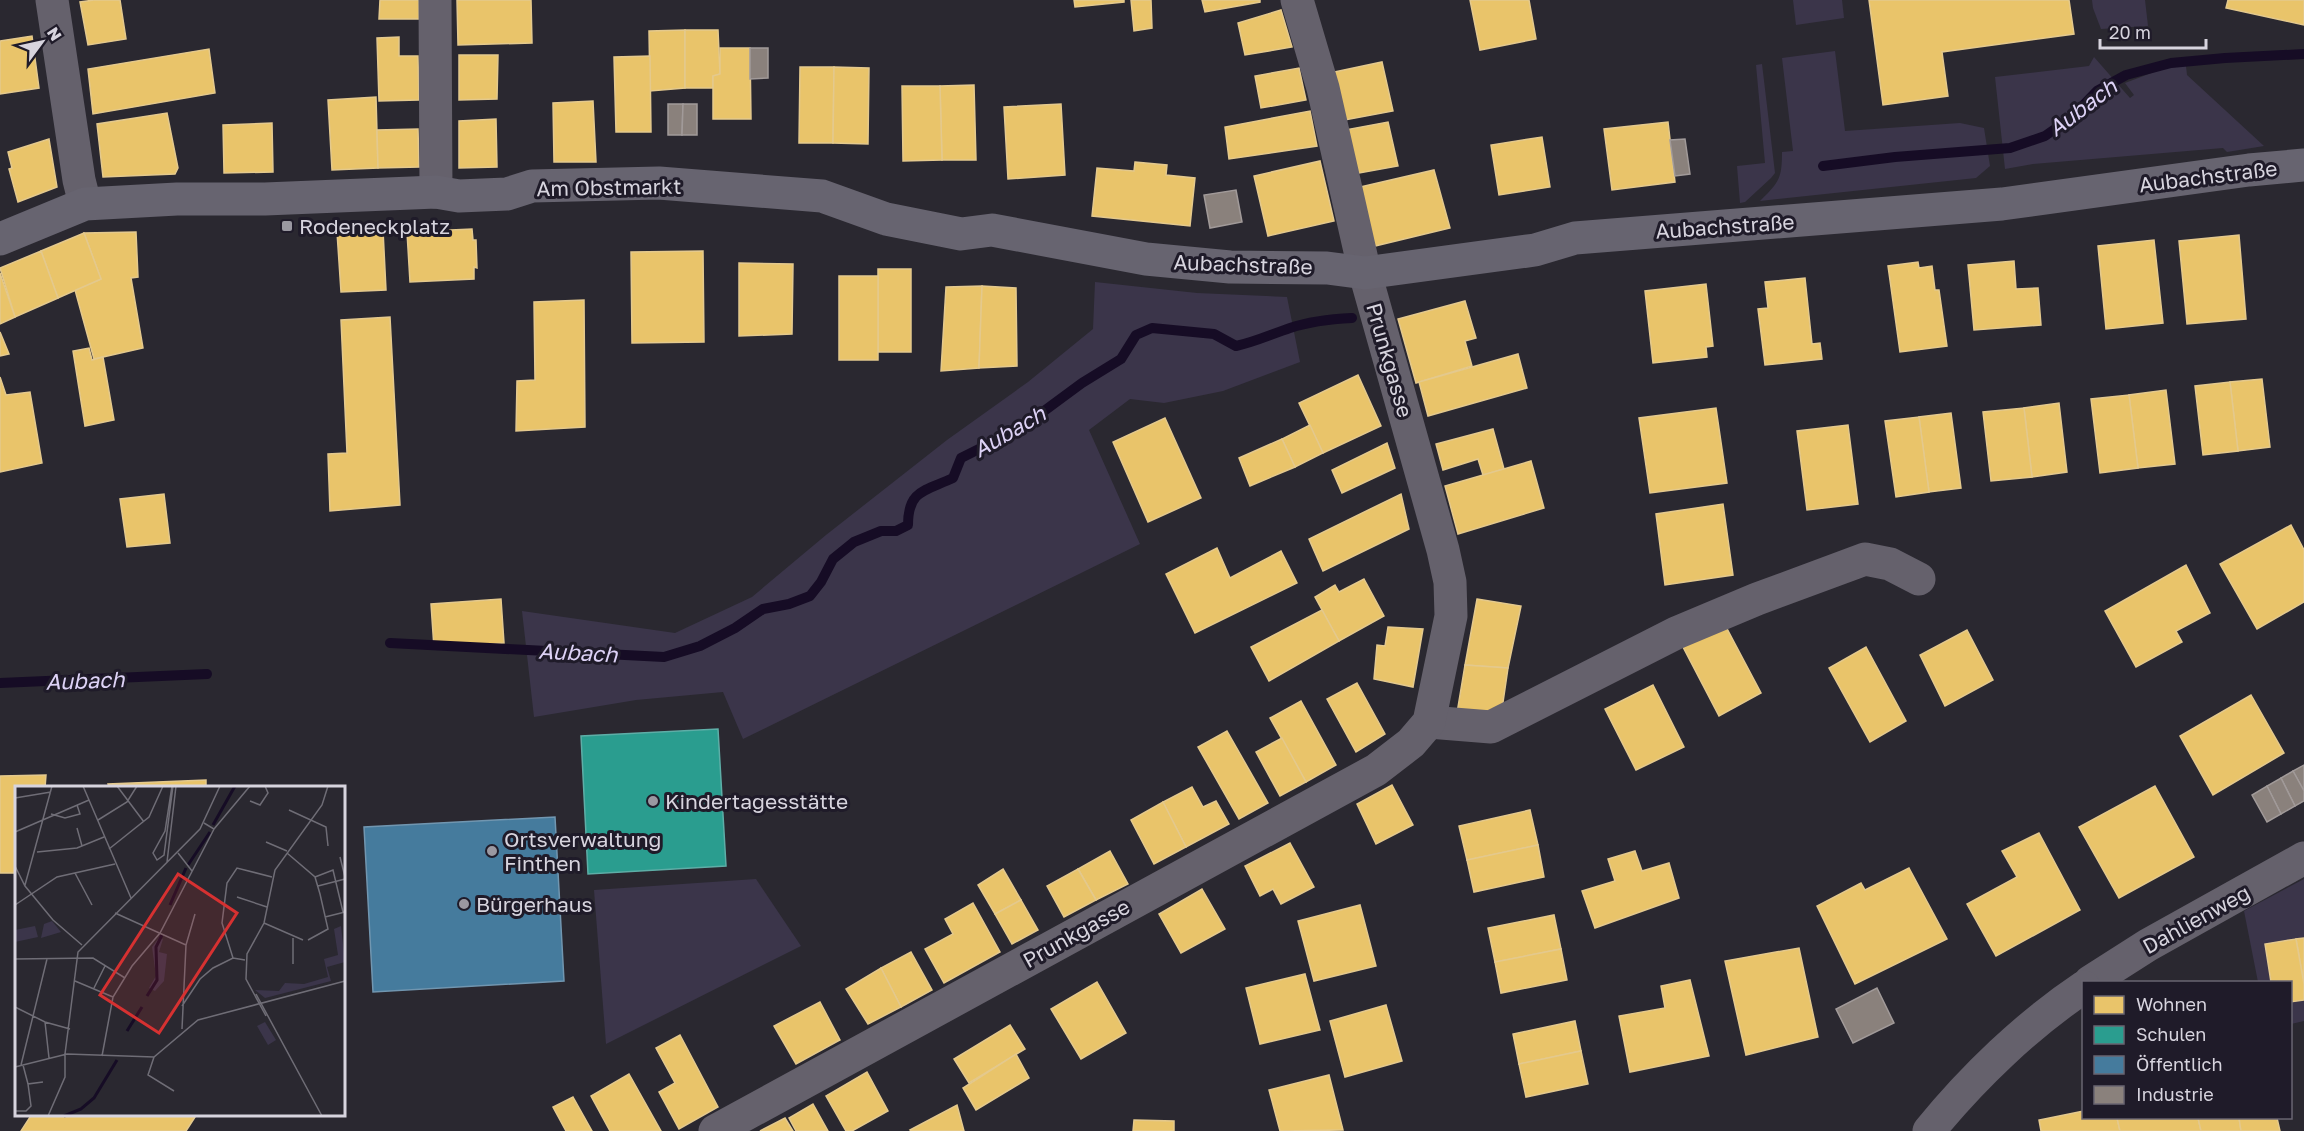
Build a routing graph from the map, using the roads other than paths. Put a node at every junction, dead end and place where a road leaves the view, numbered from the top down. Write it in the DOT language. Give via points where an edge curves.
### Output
graph roads {
  1 [pos="52,0"];
  2 [pos="435,0"];
  3 [pos="1298,0"];
  4 [pos="2304,165"];
  5 [pos="436,192"];
  6 [pos="85,204"];
  7 [pos="0,239"];
  8 [pos="1146,260"];
  9 [pos="1365,273"];
  10 [pos="1919,579"];
  11 [pos="1429,722"];
  12 [pos="2304,858"];
  13 [pos="2092,981"];
  14 [pos="2082,988"];
  15 [pos="715,1131"];
  16 [pos="1929,1131"];
  1 -- 6 [label="street"];
  2 -- 5 [label="street"];
  3 -- 9 [label="street, Prunkgasse" via="1323,88"];
  4 -- 9 [label="main road, Aubachstraße" via="2002,204 1575,238 1535,250"];
  5 -- 6 [label="main road, Am Obstmarkt"];
  5 -- 8 [label="main road, Am Obstmarkt" via="459,196 507,194 532,186 659,183 822,196 886,219 961,234 992,230"];
  6 -- 7 [label="main road, Am Obstmarkt"];
  8 -- 9 [label="main road, Aubachstraße"];
  9 -- 11 [label="street, Prunkgasse" via="1450,582 1451,616"];
  10 -- 11 [label="street" via="1890,564 1865,559 1676,633 1491,727"];
  11 -- 15 [label="street, Prunkgasse" via="1411,743 1376,770"];
  12 -- 13 [label="street, Dahlienweg"];
  14 -- 16 [label="street" via="2031,1025"];
}
